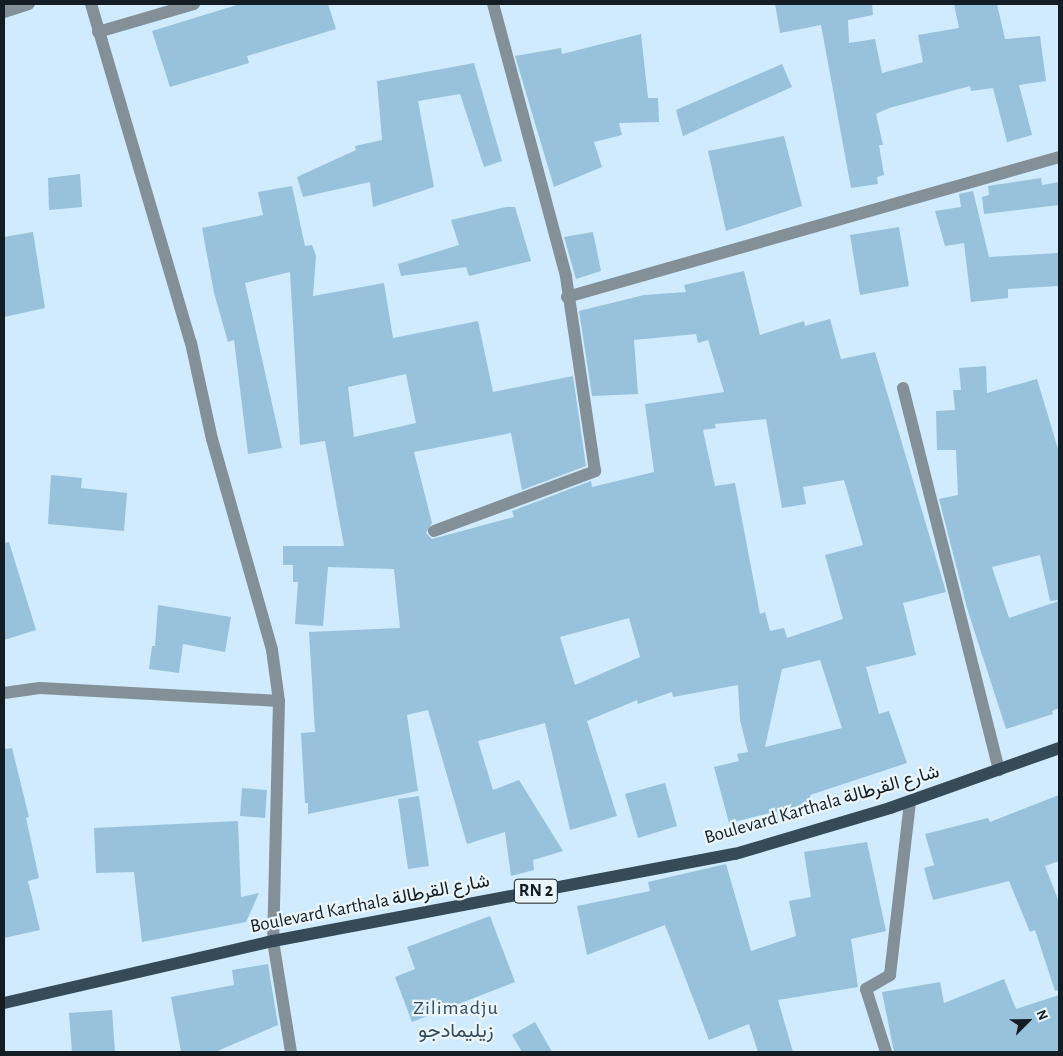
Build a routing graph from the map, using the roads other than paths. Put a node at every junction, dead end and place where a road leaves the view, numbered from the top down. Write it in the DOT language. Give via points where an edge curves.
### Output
graph roads {
  1 [pos="29,4"];
  2 [pos="91,4"];
  3 [pos="194,4"];
  4 [pos="493,4"];
  5 [pos="4,12"];
  6 [pos="98,32"];
  7 [pos="1059,157"];
  8 [pos="567,297"];
  9 [pos="903,388"];
  10 [pos="434,531"];
  11 [pos="4,693"];
  12 [pos="279,701"];
  13 [pos="1059,748"];
  14 [pos="999,770"];
  15 [pos="910,801"];
  16 [pos="273,940"];
  17 [pos="4,1003"];
  18 [pos="291,1052"];
  19 [pos="886,1052"];
  1 -- 5 [label="street"];
  2 -- 6 [label="street"];
  3 -- 6 [label="street"];
  4 -- 8 [label="street" via="566,276"];
  6 -- 12 [label="street" via="191,342 212,439 272,650"];
  7 -- 8 [label="street"];
  8 -- 10 [label="street" via="595,471"];
  9 -- 14 [label="street"];
  11 -- 12 [label="street" via="40,688"];
  12 -- 16 [label="street"];
  13 -- 14 [label="main road, Boulevard Karthala شارع القرطالة / RN 2"];
  14 -- 15 [label="main road, Boulevard Karthala شارع القرطالة / RN 2"];
  15 -- 16 [label="main road, Boulevard Karthala شارع القرطالة / RN 2" via="735,854"];
  15 -- 19 [label="street" via="890,974 866,989"];
  16 -- 17 [label="main road, Boulevard Karthala شارع القرطالة / RN 2"];
  16 -- 18 [label="street"];
}
